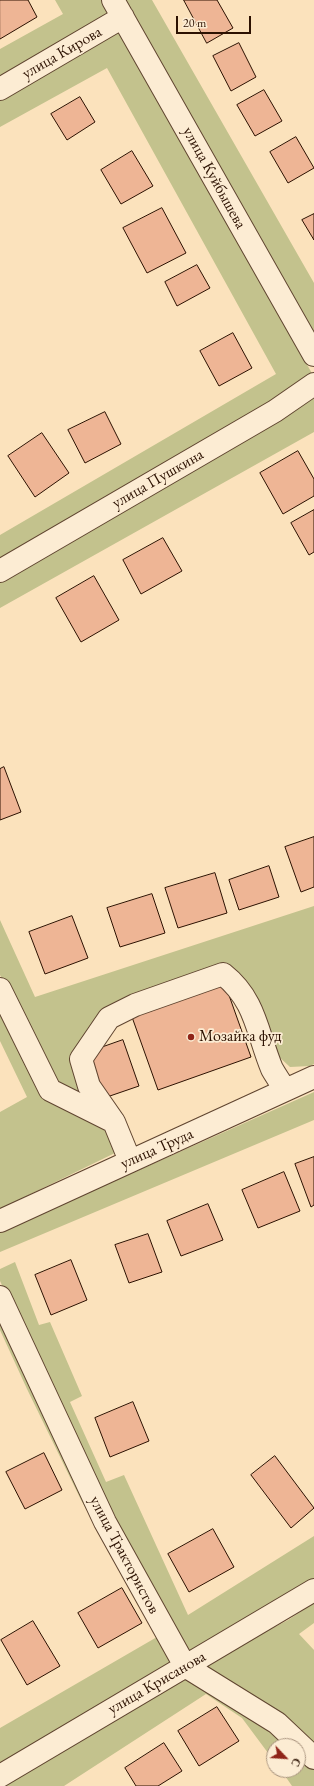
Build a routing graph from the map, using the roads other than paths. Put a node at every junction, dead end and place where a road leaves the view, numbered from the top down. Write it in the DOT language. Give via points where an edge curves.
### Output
graph roads {
  1 [pos="118,9"];
  2 [pos="0,90"];
  3 [pos="314,355"];
  4 [pos="314,384"];
  5 [pos="0,571"];
  6 [pos="0,989"];
  7 [pos="314,1077"];
  8 [pos="285,1090"];
  9 [pos="114,1122"];
  10 [pos="130,1161"];
  11 [pos="0,1221"];
  12 [pos="0,1297"];
  13 [pos="314,1590"];
  14 [pos="185,1666"];
  15 [pos="314,1758"];
  16 [pos="0,1776"];
  1 -- 2 [label="street, улица Кирова"];
  1 -- 3 [label="street, улица Куйбышева"];
  4 -- 5 [label="street, улица Пушкина" via="275,411"];
  6 -- 9 [label="street" via="50,1090"];
  7 -- 8 [label="street, улица Труда"];
  8 -- 9 [label="street" via="273,1069 248,1000 223,974 136,1005 108,1018 81,1059 90,1086"];
  8 -- 10 [label="street, улица Труда"];
  9 -- 10 [label="street"];
  10 -- 11 [label="street, улица Труда"];
  12 -- 14 [label="street, улица Трактористов" via="105,1522"];
  13 -- 14 [label="street, улица Крисанова"];
  14 -- 15 [label="street, улица Трактористов" via="277,1723"];
  14 -- 16 [label="street, улица Крисанова"];
}
